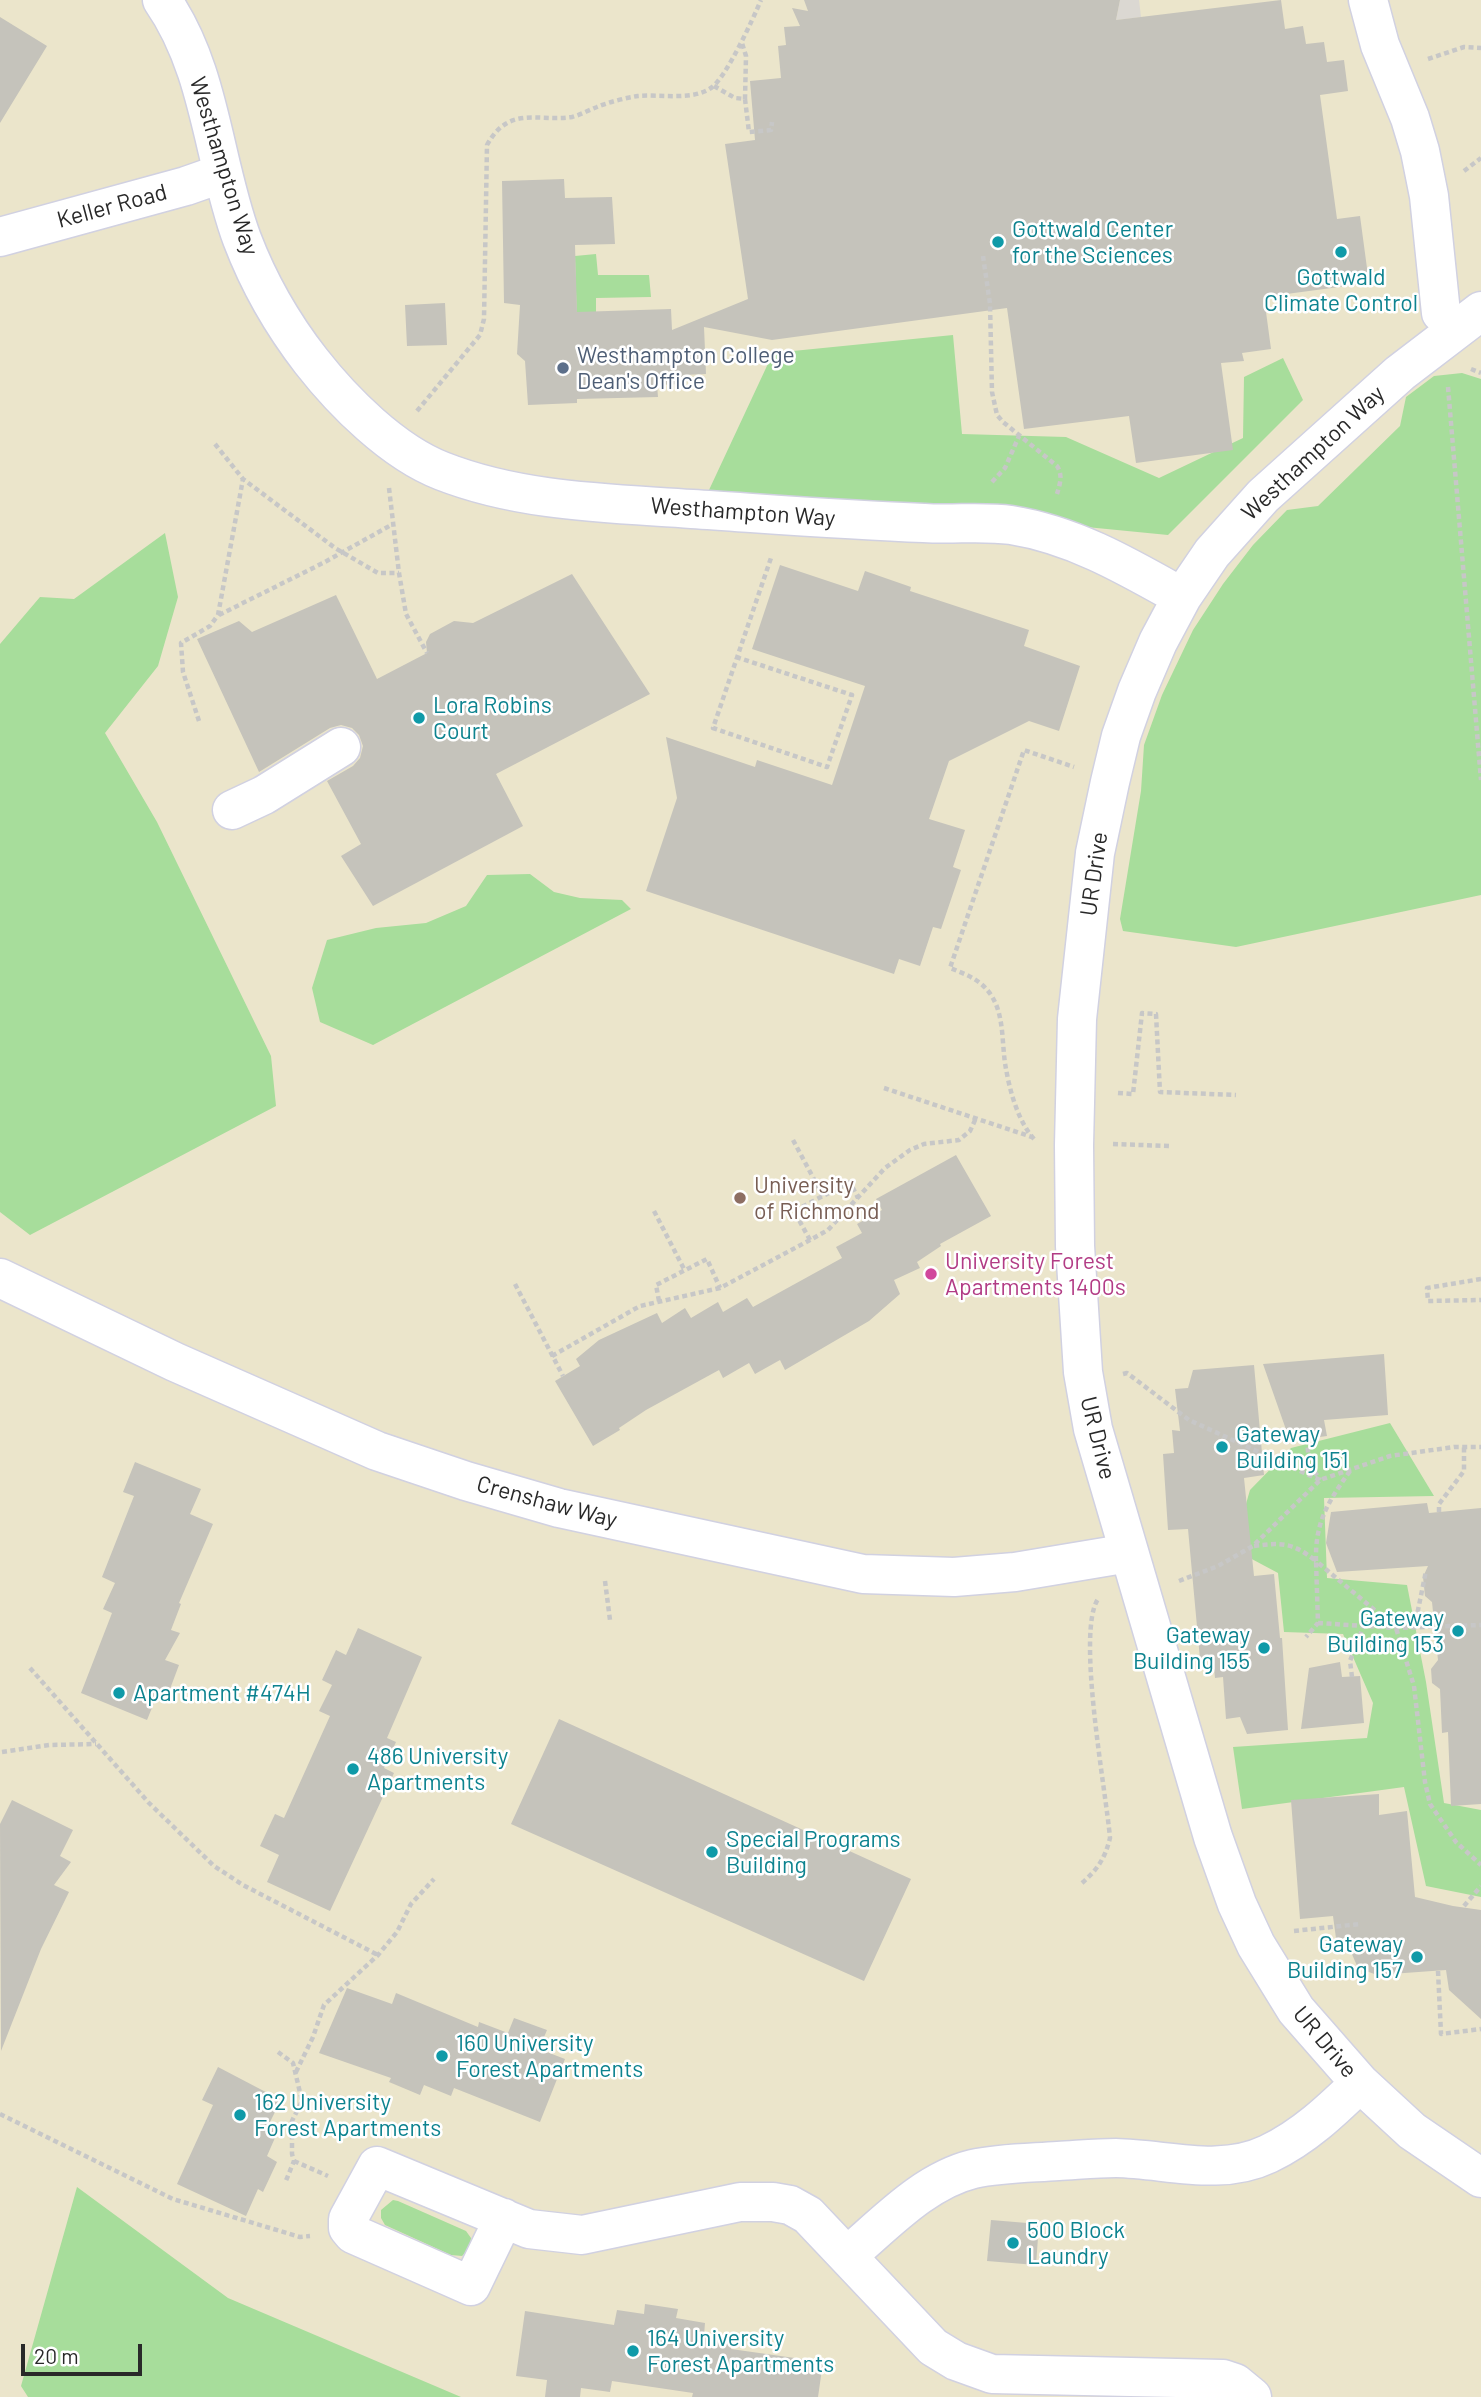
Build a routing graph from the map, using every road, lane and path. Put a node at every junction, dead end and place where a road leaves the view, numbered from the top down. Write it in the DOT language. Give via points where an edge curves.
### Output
graph roads {
  1 [pos="162,0"];
  2 [pos="761,0"];
  3 [pos="1368,0"];
  4 [pos="742,42"];
  5 [pos="1481,48"];
  6 [pos="1392,74"];
  7 [pos="714,86"];
  8 [pos="745,99"];
  9 [pos="772,122"];
  10 [pos="223,173"];
  11 [pos="0,237"];
  12 [pos="983,256"];
  13 [pos="1481,311"];
  14 [pos="1441,313"];
  15 [pos="1448,384"];
  16 [pos="416,412"];
  17 [pos="1020,436"];
  18 [pos="215,444"];
  19 [pos="243,479"];
  20 [pos="389,482"];
  21 [pos="989,484"];
  22 [pos="1059,487"];
  23 [pos="393,524"];
  24 [pos="776,542"];
  25 [pos="342,553"];
  26 [pos="399,573"];
  27 [pos="1182,597"];
  28 [pos="218,615"];
  29 [pos="427,653"];
  30 [pos="736,657"];
  31 [pos="199,721"];
  32 [pos="341,747"];
  33 [pos="1085,771"];
  34 [pos="1481,780"];
  35 [pos="232,810"];
  36 [pos="884,1088"];
  37 [pos="1118,1093"];
  38 [pos="1236,1095"];
  39 [pos="976,1118"];
  40 [pos="1033,1138"];
  41 [pos="793,1140"];
  42 [pos="1043,1143"];
  43 [pos="1112,1144"];
  44 [pos="1169,1146"];
  45 [pos="823,1196"];
  46 [pos="858,1198"];
  47 [pos="654,1211"];
  48 [pos="810,1240"];
  49 [pos="685,1271"];
  50 [pos="0,1278"];
  51 [pos="1481,1279"];
  52 [pos="514,1284"];
  53 [pos="720,1288"];
  54 [pos="1481,1300"];
  55 [pos="659,1301"];
  56 [pos="552,1356"];
  57 [pos="1119,1374"];
  58 [pos="563,1377"];
  59 [pos="1307,1439"];
  60 [pos="1464,1447"];
  61 [pos="1481,1447"];
  62 [pos="1350,1471"];
  63 [pos="1320,1480"];
  64 [pos="1439,1512"];
  65 [pos="1253,1546"];
  66 [pos="1129,1553"];
  67 [pos="1316,1561"];
  68 [pos="1426,1571"];
  69 [pos="605,1581"];
  70 [pos="1172,1584"];
  71 [pos="1094,1604"];
  72 [pos="610,1620"];
  73 [pos="1318,1623"];
  74 [pos="1364,1625"];
  75 [pos="1481,1625"];
  76 [pos="1410,1627"];
  77 [pos="1396,1628"];
  78 [pos="1306,1637"];
  79 [pos="30,1668"];
  80 [pos="1352,1677"];
  81 [pos="97,1744"];
  82 [pos="2,1752"];
  83 [pos="1481,1865"];
  84 [pos="434,1879"];
  85 [pos="1082,1883"];
  86 [pos="1481,1886"];
  87 [pos="1464,1906"];
  88 [pos="1360,1924"];
  89 [pos="1290,1931"];
  90 [pos="378,1955"];
  91 [pos="1438,1970"];
  92 [pos="1481,2029"];
  93 [pos="278,2052"];
  94 [pos="296,2071"];
  95 [pos="1360,2083"];
  96 [pos="0,2114"];
  97 [pos="294,2161"];
  98 [pos="306,2166"];
  99 [pos="1481,2178"];
  100 [pos="285,2183"];
  101 [pos="504,2218"];
  102 [pos="318,2235"];
  103 [pos="847,2256"];
  104 [pos="1252,2397"];
  1 -- 10 [label="street, Westhampton Way" via="188,48"];
  2 -- 4 [label="path"];
  3 -- 6 [label="street"];
  4 -- 7 [label="path"];
  4 -- 8 [label="path"];
  5 -- 6 [label="path" via="1451,50"];
  6 -- 14 [label="street" via="1410,118 1429,196"];
  7 -- 8 [label="path"];
  7 -- 16 [label="path" via="699,94 636,96 573,117 525,117 491,136 486,145 480,335"];
  8 -- 9 [label="path" via="749,132 771,130"];
  10 -- 11 [label="street, Keller Road"];
  10 -- 27 [label="street, Westhampton Way" via="242,239 261,281 311,362 378,430 441,471 568,500 927,524 1010,525 1070,539"];
  12 -- 17 [label="path" via="994,406 1003,422"];
  13 -- 27 [label="street, Westhampton Way" via="1399,373 1263,496 1212,553"];
  15 -- 34 [label="path"];
  17 -- 21 [label="path" via="1005,468"];
  17 -- 22 [label="path" via="1061,471"];
  18 -- 19 [label="path"];
  19 -- 25 [label="path"];
  19 -- 28 [label="path"];
  20 -- 23 [label="path"];
  23 -- 25 [label="path"];
  23 -- 26 [label="path"];
  24 -- 30 [label="path"];
  25 -- 26 [label="path" via="378,573"];
  25 -- 28 [label="path"];
  26 -- 29 [label="path" via="406,614"];
  27 -- 66 [label="street, UR Drive" via="1158,642 1121,736 1095,853 1077,1019 1074,1246 1083,1372 1093,1429"];
  28 -- 31 [label="path" via="210,626 181,643 183,672"];
  30 -- 30 [label="path" via="713,728 827,767 852,695"];
  32 -- 35 [label="street"];
  33 -- 40 [label="path" via="1024,750 950,968 980,983 995,1001 1003,1025 1011,1089"];
  36 -- 39 [label="path"];
  37 -- 38 [label="path" via="1133,1094 1142,1013 1156,1014 1160,1092"];
  39 -- 40 [label="path"];
  39 -- 46 [label="path" via="959,1140 910,1150 885,1168"];
  40 -- 42 [label="path"];
  41 -- 45 [label="path"];
  43 -- 44 [label="path"];
  45 -- 46 [label="path" via="850,1182"];
  45 -- 48 [label="path" via="794,1211"];
  46 -- 48 [label="path" via="828,1230"];
  47 -- 49 [label="path"];
  48 -- 53 [label="path"];
  49 -- 53 [label="path" via="707,1259"];
  49 -- 55 [label="path" via="656,1285"];
  50 -- 66 [label="street, Crenshaw Way" via="377,1451 559,1508 863,1574 954,1577"];
  51 -- 54 [label="path" via="1427,1288 1428,1301"];
  52 -- 56 [label="path"];
  53 -- 55 [label="path"];
  55 -- 56 [label="path" via="640,1306"];
  56 -- 58 [label="path"];
  57 -- 63 [label="path" via="1127,1373 1189,1420"];
  59 -- 63 [label="path" via="1309,1463"];
  60 -- 61 [label="path"];
  60 -- 62 [label="path" via="1390,1456"];
  60 -- 64 [label="path" via="1464,1471 1439,1504"];
  62 -- 63 [label="path"];
  62 -- 67 [label="path" via="1318,1523"];
  63 -- 65 [label="path"];
  65 -- 67 [label="path" via="1287,1544"];
  65 -- 70 [label="path"];
  66 -- 95 [label="street, UR Drive" via="1237,1904 1296,2010"];
  67 -- 73 [label="path"];
  67 -- 77 [label="path"];
  68 -- 76 [label="path"];
  69 -- 72 [label="path"];
  71 -- 85 [label="path" via="1089,1640 1110,1838 1099,1868"];
  73 -- 74 [label="path"];
  73 -- 78 [label="path"];
  74 -- 77 [label="path"];
  74 -- 80 [label="path" via="1350,1661"];
  75 -- 76 [label="path"];
  76 -- 77 [label="path"];
  77 -- 83 [label="path" via="1414,1686 1430,1804 1456,1842"];
  79 -- 81 [label="path"];
  81 -- 82 [label="path"];
  81 -- 90 [label="path" via="214,1866"];
  84 -- 90 [label="path" via="411,1904"];
  86 -- 87 [label="path"];
  88 -- 89 [label="path"];
  90 -- 94 [label="path" via="324,2005"];
  91 -- 92 [label="path" via="1441,2034"];
  93 -- 94 [label="path"];
  94 -- 97 [label="path" via="302,2101 292,2121"];
  95 -- 99 [label="street, UR Drive" via="1412,2131"];
  95 -- 103 [label="street" via="1299,2137 1266,2155 1231,2165 1114,2158 973,2169 912,2201"];
  96 -- 102 [label="path" via="173,2199 300,2237"];
  97 -- 98 [label="path"];
  97 -- 100 [label="path"];
  101 -- 103 [label="street" via="529,2229 582,2235 740,2202 773,2202 808,2215"];
  103 -- 104 [label="street" via="933,2347 992,2374 1223,2379"];
}
